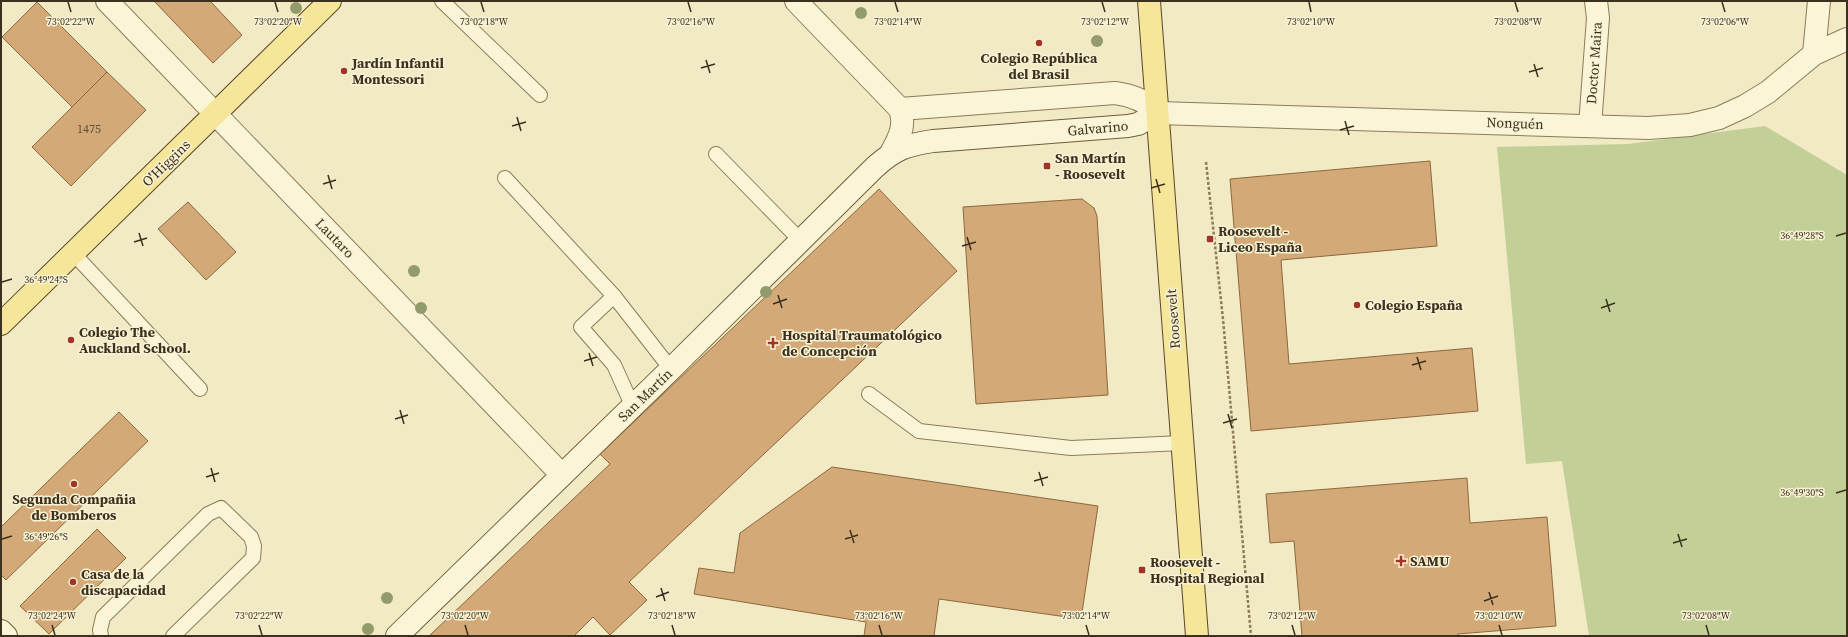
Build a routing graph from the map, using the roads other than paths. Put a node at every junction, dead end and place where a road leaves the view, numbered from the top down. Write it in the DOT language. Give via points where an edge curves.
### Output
graph roads {
  1 [pos="107,1"];
  2 [pos="330,1"];
  3 [pos="442,1"];
  4 [pos="796,1"];
  5 [pos="1149,1"];
  6 [pos="1596,1"];
  7 [pos="1819,1"];
  8 [pos="1847,39"];
  9 [pos="1814,54"];
  10 [pos="540,95"];
  11 [pos="900,109"];
  12 [pos="1158,113"];
  13 [pos="216,114"];
  14 [pos="1590,126"];
  15 [pos="891,153"];
  16 [pos="716,154"];
  17 [pos="505,178"];
  18 [pos="801,241"];
  19 [pos="73,253"];
  20 [pos="614,296"];
  21 [pos="1,324"];
  22 [pos="671,369"];
  23 [pos="200,389"];
  24 [pos="869,394"];
  25 [pos="633,407"];
  26 [pos="1182,443"];
  27 [pos="562,475"];
  28 [pos="1,631"];
  29 [pos="6,636"];
  30 [pos="101,636"];
  31 [pos="173,636"];
  32 [pos="397,636"];
  33 [pos="1197,636"];
  1 -- 13 [label="street, Lautaro"];
  2 -- 13 [label="main road, O'Higgins"];
  3 -- 10 [label="lane"];
  4 -- 11 [label="street"];
  5 -- 12 [label="main road, Roosevelt"];
  6 -- 14 [label="street, Doctor Maira" via="1598,18"];
  7 -- 9 [label="street"];
  8 -- 9 [label="street, Nonguén"];
  9 -- 14 [label="street, Nonguén" via="1768,92 1719,118 1690,125 1648,128"];
  11 -- 12 [label="street, Galvarino" via="1115,93 1140,99"];
  11 -- 15 [label="street" via="902,131"];
  12 -- 14 [label="street, Nonguén"];
  12 -- 15 [label="street, Galvarino" via="1138,124 1128,126 933,141"];
  12 -- 26 [label="main road, Roosevelt"];
  13 -- 19 [label="main road, O'Higgins"];
  13 -- 27 [label="street, Lautaro"];
  15 -- 18 [label="street, San Martín"];
  16 -- 18 [label="lane"];
  17 -- 20 [label="lane"];
  18 -- 22 [label="street, San Martín"];
  19 -- 21 [label="main road, O'Higgins"];
  19 -- 23 [label="lane"];
  20 -- 22 [label="lane"];
  20 -- 25 [label="lane" via="581,327 614,365"];
  22 -- 25 [label="street, San Martín"];
  24 -- 26 [label="lane" via="919,431 1071,448"];
  25 -- 27 [label="street, San Martín"];
  26 -- 33 [label="main road, Roosevelt"];
  27 -- 32 [label="street, San Martín"];
  28 -- 29 [label="street"];
  30 -- 31 [label="lane" via="103,617 208,514 221,508 252,537 252,558"];
}
